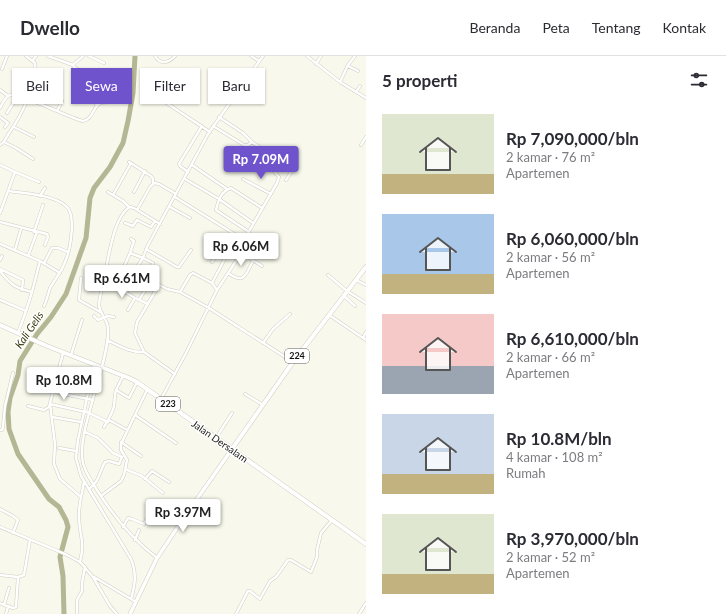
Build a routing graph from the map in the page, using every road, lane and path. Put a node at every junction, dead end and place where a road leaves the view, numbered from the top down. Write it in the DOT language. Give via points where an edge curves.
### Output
graph roads {
  1 [pos="7,56"];
  2 [pos="26,56"];
  3 [pos="36,56"];
  4 [pos="48,56"];
  5 [pos="83,56"];
  6 [pos="89,56"];
  7 [pos="155,56"];
  8 [pos="175,56"];
  9 [pos="252,56"];
  10 [pos="263,56"];
  11 [pos="307,56"];
  12 [pos="321,56"];
  13 [pos="355,56"];
  14 [pos="33,60"];
  15 [pos="259,61"];
  16 [pos="104,63"];
  17 [pos="316,64"];
  18 [pos="73,65"];
  19 [pos="348,66"];
  20 [pos="35,68"];
  21 [pos="74,68"];
  22 [pos="2,69"];
  23 [pos="358,71"];
  24 [pos="340,82"];
  25 [pos="360,86"];
  26 [pos="0,90"];
  27 [pos="356,92"];
  28 [pos="12,95"];
  29 [pos="8,96"];
  30 [pos="366,98"];
  31 [pos="13,104"];
  32 [pos="26,104"];
  33 [pos="41,104"];
  34 [pos="60,104"];
  35 [pos="100,104"];
  36 [pos="168,104"];
  37 [pos="97,106"];
  38 [pos="0,108"];
  39 [pos="57,110"];
  40 [pos="7,113"];
  41 [pos="0,117"];
  42 [pos="219,117"];
  43 [pos="202,126"];
  44 [pos="213,126"];
  45 [pos="5,127"];
  46 [pos="14,127"];
  47 [pos="210,132"];
  48 [pos="34,137"];
  49 [pos="366,137"];
  50 [pos="4,142"];
  51 [pos="252,142"];
  52 [pos="0,145"];
  53 [pos="361,145"];
  54 [pos="33,159"];
  55 [pos="278,160"];
  56 [pos="0,165"];
  57 [pos="192,165"];
  58 [pos="15,172"];
  59 [pos="144,172"];
  60 [pos="188,172"];
  61 [pos="184,179"];
  62 [pos="243,179"];
  63 [pos="286,180"];
  64 [pos="39,182"];
  65 [pos="153,183"];
  66 [pos="45,188"];
  67 [pos="227,190"];
  68 [pos="8,191"];
  69 [pos="108,192"];
  70 [pos="134,192"];
  71 [pos="270,194"];
  72 [pos="113,195"];
  73 [pos="40,196"];
  74 [pos="176,196"];
  75 [pos="219,199"];
  76 [pos="43,205"];
  77 [pos="129,207"];
  78 [pos="170,207"];
  79 [pos="262,208"];
  80 [pos="137,210"];
  81 [pos="0,214"];
  82 [pos="190,218"];
  83 [pos="155,221"];
  84 [pos="0,222"];
  85 [pos="125,223"];
  86 [pos="254,223"];
  87 [pos="160,224"];
  88 [pos="21,229"];
  89 [pos="36,232"];
  90 [pos="249,232"];
  91 [pos="131,239"];
  92 [pos="244,240"];
  93 [pos="0,244"];
  94 [pos="45,245"];
  95 [pos="146,249"];
  96 [pos="15,250"];
  97 [pos="191,250"];
  98 [pos="68,252"];
  99 [pos="130,253"];
  100 [pos="217,254"];
  101 [pos="2,256"];
  102 [pos="28,256"];
  103 [pos="143,258"];
  104 [pos="0,260"];
  105 [pos="40,261"];
  106 [pos="253,261"];
  107 [pos="212,262"];
  108 [pos="44,263"];
  109 [pos="262,266"];
  110 [pos="366,267"];
  111 [pos="0,270"];
  112 [pos="60,273"];
  113 [pos="228,273"];
  114 [pos="121,274"];
  115 [pos="328,275"];
  116 [pos="81,278"];
  117 [pos="104,279"];
  118 [pos="129,279"];
  119 [pos="356,280"];
  120 [pos="212,283"];
  121 [pos="159,285"];
  122 [pos="366,285"];
  123 [pos="116,286"];
  124 [pos="22,290"];
  125 [pos="217,290"];
  126 [pos="156,291"];
  127 [pos="347,291"];
  128 [pos="32,292"];
  129 [pos="180,292"];
  130 [pos="126,293"];
  131 [pos="344,296"];
  132 [pos="135,298"];
  133 [pos="0,300"];
  134 [pos="139,300"];
  135 [pos="366,303"];
  136 [pos="148,304"];
  137 [pos="44,306"];
  138 [pos="355,306"];
  139 [pos="209,308"];
  140 [pos="128,310"];
  141 [pos="26,312"];
  142 [pos="102,314"];
  143 [pos="290,314"];
  144 [pos="329,315"];
  145 [pos="94,316"];
  146 [pos="114,317"];
  147 [pos="104,318"];
  148 [pos="82,320"];
  149 [pos="0,325"];
  150 [pos="366,332"];
  151 [pos="18,333"];
  152 [pos="365,339"];
  153 [pos="107,340"];
  154 [pos="263,344"];
  155 [pos="144,352"];
  156 [pos="63,353"];
  157 [pos="71,356"];
  158 [pos="293,362"];
  159 [pos="94,365"];
  160 [pos="101,367"];
  161 [pos="13,373"];
  162 [pos="175,374"];
  163 [pos="123,375"];
  164 [pos="57,378"];
  165 [pos="137,382"];
  166 [pos="75,383"];
  167 [pos="148,389"];
  168 [pos="116,390"];
  169 [pos="54,392"];
  170 [pos="245,394"];
  171 [pos="89,399"];
  172 [pos="161,399"];
  173 [pos="50,404"];
  174 [pos="262,405"];
  175 [pos="28,406"];
  176 [pos="84,411"];
  177 [pos="89,413"];
  178 [pos="232,413"];
  179 [pos="135,415"];
  180 [pos="52,417"];
  181 [pos="108,421"];
  182 [pos="81,422"];
  183 [pos="104,427"];
  184 [pos="0,430"];
  185 [pos="127,430"];
  186 [pos="85,432"];
  187 [pos="216,438"];
  188 [pos="121,442"];
  189 [pos="176,443"];
  190 [pos="59,448"];
  191 [pos="232,449"];
  192 [pos="76,451"];
  193 [pos="82,451"];
  194 [pos="141,456"];
  195 [pos="122,457"];
  196 [pos="126,458"];
  197 [pos="126,469"];
  198 [pos="145,479"];
  199 [pos="84,481"];
  200 [pos="169,482"];
  201 [pos="94,485"];
  202 [pos="89,488"];
  203 [pos="163,493"];
  204 [pos="101,496"];
  205 [pos="81,497"];
  206 [pos="0,509"];
  207 [pos="114,515"];
  208 [pos="148,516"];
  209 [pos="108,517"];
  210 [pos="332,520"];
  211 [pos="0,527"];
  212 [pos="123,527"];
  213 [pos="139,530"];
  214 [pos="13,533"];
  215 [pos="30,540"];
  216 [pos="135,540"];
  217 [pos="366,544"];
  218 [pos="157,558"];
  219 [pos="80,562"];
  220 [pos="85,566"];
  221 [pos="0,575"];
  222 [pos="18,577"];
  223 [pos="93,577"];
  224 [pos="9,588"];
  225 [pos="131,599"];
  226 [pos="136,602"];
  227 [pos="366,602"];
  228 [pos="0,604"];
  229 [pos="4,605"];
  230 [pos="8,607"];
  231 [pos="6,614"];
  232 [pos="77,614"];
  233 [pos="117,614"];
  234 [pos="130,614"];
  235 [pos="236,614"];
  236 [pos="359,614"];
  1 -- 22 [label="street"];
  2 -- 14 [label="street"];
  3 -- 14 [label="street"];
  4 -- 18 [label="street"];
  5 -- 18 [label="street"];
  6 -- 16 [label="street"];
  7 -- 8 [label="street" via="158,60 166,62"];
  9 -- 15 [label="street"];
  10 -- 15 [label="street"];
  11 -- 17 [label="street"];
  12 -- 17 [label="street"];
  13 -- 19 [label="street"];
  14 -- 20 [label="street"];
  15 -- 42 [label="street"];
  17 -- 24 [label="street"];
  18 -- 21 [label="street"];
  19 -- 23 [label="street"];
  19 -- 24 [label="street"];
  24 -- 27 [label="street"];
  25 -- 27 [label="street"];
  26 -- 29 [label="street"];
  27 -- 30 [label="street"];
  28 -- 29 [label="street"];
  29 -- 38 [label="street"];
  31 -- 40 [label="street"];
  32 -- 46 [label="street"];
  33 -- 39 [label="street"];
  34 -- 39 [label="street"];
  35 -- 37 [label="street"];
  36 -- 43 [label="street"];
  37 -- 39 [label="street" via="90,118 85,121"];
  41 -- 45 [label="street" via="8,123"];
  42 -- 44 [label="street"];
  42 -- 51 [label="street"];
  43 -- 47 [label="street"];
  43 -- 60 [label="street" via="179,164"];
  44 -- 47 [label="street"];
  44 -- 51 [label="street" via="244,145"];
  46 -- 48 [label="street"];
  46 -- 50 [label="street"];
  47 -- 57 [label="street"];
  49 -- 53 [label="street"];
  50 -- 52 [label="street"];
  50 -- 54 [label="street"];
  51 -- 55 [label="street"];
  55 -- 63 [label="street" via="292,169"];
  55 -- 71 [label="street" via="273,169 279,178"];
  56 -- 58 [label="street"];
  57 -- 60 [label="street"];
  57 -- 67 [label="street"];
  58 -- 64 [label="street"];
  58 -- 68 [label="street"];
  59 -- 65 [label="street" via="153,178"];
  59 -- 70 [label="street"];
  59 -- 72 [label="street" via="130,162"];
  60 -- 61 [label="street"];
  61 -- 74 [label="street"];
  61 -- 75 [label="street"];
  62 -- 71 [label="street"];
  65 -- 74 [label="street" via="159,184"];
  65 -- 80 [label="street"];
  66 -- 73 [label="street"];
  67 -- 75 [label="street"];
  67 -- 79 [label="street" via="232,188"];
  68 -- 73 [label="street"];
  68 -- 81 [label="street"];
  69 -- 72 [label="street"];
  71 -- 79 [label="street"];
  72 -- 77 [label="street"];
  73 -- 98 [label="street" via="62,203 69,209 72,219"];
  74 -- 78 [label="street"];
  74 -- 92 [label="street"];
  75 -- 86 [label="street"];
  75 -- 90 [label="street" via="216,210"];
  76 -- 89 [label="street"];
  77 -- 80 [label="street"];
  77 -- 117 [label="street" via="113,235"];
  78 -- 82 [label="street"];
  78 -- 87 [label="street"];
  79 -- 86 [label="street"];
  80 -- 83 [label="street"];
  83 -- 85 [label="street" via="151,227 137,220 133,226"];
  83 -- 87 [label="street"];
  84 -- 88 [label="street"];
  86 -- 90 [label="street"];
  87 -- 95 [label="street"];
  88 -- 89 [label="street"];
  88 -- 96 [label="street"];
  89 -- 94 [label="street" via="47,235"];
  89 -- 102 [label="street"];
  90 -- 92 [label="street"];
  91 -- 99 [label="street" via="134,241"];
  92 -- 120 [label="street" via="239,247 230,250"];
  93 -- 96 [label="street"];
  95 -- 97 [label="street" via="177,267"];
  95 -- 103 [label="street"];
  96 -- 102 [label="street"];
  98 -- 108 [label="street" via="52,248"];
  98 -- 112 [label="street"];
  99 -- 103 [label="street"];
  99 -- 114 [label="street"];
  100 -- 107 [label="street"];
  101 -- 104 [label="street"];
  102 -- 105 [label="street"];
  103 -- 118 [label="street"];
  103 -- 121 [label="street" via="153,262 150,279"];
  105 -- 108 [label="street"];
  105 -- 128 [label="street"];
  106 -- 109 [label="street"];
  106 -- 113 [label="street" via="241,279"];
  106 -- 113 [label="street" via="240,255"];
  108 -- 112 [label="street"];
  110 -- 119 [label="main road, 224"];
  111 -- 124 [label="street" via="10,283"];
  111 -- 124 [label="street" via="23,280"];
  112 -- 137 [label="street"];
  113 -- 125 [label="street"];
  114 -- 118 [label="street"];
  114 -- 123 [label="street"];
  115 -- 127 [label="street"];
  116 -- 142 [label="street" via="80,300"];
  117 -- 123 [label="street"];
  117 -- 142 [label="street" via="99,304"];
  118 -- 130 [label="street" via="132,282"];
  119 -- 122 [label="street"];
  119 -- 127 [label="main road, 224"];
  120 -- 125 [label="street"];
  120 -- 129 [label="street" via="192,274"];
  121 -- 126 [label="street"];
  121 -- 129 [label="street"];
  123 -- 130 [label="street"];
  124 -- 128 [label="street"];
  125 -- 139 [label="street"];
  126 -- 134 [label="street" via="147,287"];
  126 -- 136 [label="street"];
  127 -- 131 [label="main road, 224"];
  127 -- 135 [label="street"];
  128 -- 141 [label="street"];
  129 -- 139 [label="street"];
  130 -- 132 [label="street"];
  131 -- 138 [label="street"];
  131 -- 144 [label="main road, 224"];
  132 -- 134 [label="street"];
  132 -- 140 [label="street"];
  133 -- 141 [label="street"];
  134 -- 136 [label="street"];
  136 -- 155 [label="street" via="135,330"];
  139 -- 154 [label="street"];
  139 -- 162 [label="street"];
  141 -- 151 [label="street"];
  142 -- 147 [label="street"];
  143 -- 154 [label="street" via="273,329"];
  144 -- 152 [label="street"];
  144 -- 158 [label="main road, 224"];
  145 -- 147 [label="street" via="98,320"];
  146 -- 147 [label="street" via="109,315"];
  147 -- 153 [label="street" via="108,329"];
  148 -- 157 [label="street"];
  149 -- 151 [label="main road, Jalan Dersalam / 223"];
  150 -- 152 [label="street"];
  151 -- 156 [label="main road, Jalan Dersalam / 223"];
  153 -- 155 [label="street" via="134,352"];
  153 -- 160 [label="street"];
  154 -- 158 [label="street"];
  155 -- 162 [label="street"];
  156 -- 157 [label="main road, Jalan Dersalam / 223"];
  156 -- 164 [label="street"];
  157 -- 159 [label="main road, Jalan Dersalam / 223"];
  158 -- 174 [label="main road, 224"];
  159 -- 160 [label="main road, Jalan Dersalam / 223"];
  159 -- 171 [label="street"];
  160 -- 163 [label="main road, Jalan Dersalam / 223"];
  160 -- 171 [label="street"];
  161 -- 184 [label="street" via="5,406 4,427"];
  162 -- 172 [label="street"];
  163 -- 165 [label="main road, Jalan Dersalam / 223"];
  163 -- 168 [label="street"];
  164 -- 166 [label="street"];
  164 -- 169 [label="street"];
  165 -- 167 [label="main road, Jalan Dersalam / 223"];
  165 -- 168 [label="street" via="129,398"];
  167 -- 172 [label="main road, Jalan Dersalam / 223"];
  167 -- 179 [label="street"];
  168 -- 181 [label="street"];
  169 -- 171 [label="street"];
  169 -- 173 [label="street"];
  170 -- 174 [label="street"];
  171 -- 176 [label="street"];
  171 -- 177 [label="street"];
  172 -- 187 [label="main road, Jalan Dersalam / 223"];
  173 -- 175 [label="street" via="44,410"];
  173 -- 176 [label="street"];
  173 -- 180 [label="street"];
  174 -- 191 [label="main road, 224"];
  176 -- 177 [label="street"];
  176 -- 182 [label="street"];
  177 -- 181 [label="street"];
  177 -- 186 [label="street"];
  178 -- 187 [label="street"];
  179 -- 185 [label="street"];
  179 -- 189 [label="street"];
  180 -- 182 [label="street"];
  180 -- 205 [label="street" via="54,464 60,479"];
  181 -- 183 [label="street"];
  181 -- 185 [label="street"];
  182 -- 192 [label="street"];
  185 -- 188 [label="street"];
  186 -- 193 [label="street"];
  186 -- 195 [label="street" via="96,437 114,454"];
  187 -- 191 [label="main road, Jalan Dersalam / 223"];
  188 -- 194 [label="street"];
  188 -- 196 [label="street"];
  190 -- 192 [label="street"];
  191 -- 210 [label="main road, Jalan Dersalam"];
  191 -- 218 [label="main road"];
  192 -- 193 [label="street"];
  192 -- 199 [label="street" via="78,467"];
  193 -- 201 [label="street" via="84,467"];
  195 -- 196 [label="street"];
  195 -- 201 [label="street" via="119,464 109,460 105,462"];
  196 -- 197 [label="street"];
  197 -- 198 [label="street"];
  197 -- 204 [label="street" via="121,480"];
  198 -- 200 [label="street" via="153,471"];
  198 -- 203 [label="street"];
  199 -- 202 [label="street"];
  199 -- 205 [label="street"];
  201 -- 202 [label="street"];
  201 -- 204 [label="street"];
  202 -- 209 [label="street"];
  204 -- 207 [label="street"];
  205 -- 219 [label="street" via="79,518 83,548"];
  206 -- 214 [label="street" via="18,520"];
  207 -- 209 [label="street"];
  207 -- 212 [label="street"];
  208 -- 212 [label="street" via="144,524 128,518"];
  209 -- 225 [label="street" via="133,564 136,580"];
  210 -- 217 [label="main road, Jalan Dersalam"];
  210 -- 235 [label="street" via="321,533 317,557 311,572 288,560 270,581 260,599 248,591"];
  211 -- 214 [label="street"];
  212 -- 216 [label="street"];
  213 -- 216 [label="street"];
  214 -- 215 [label="street"];
  215 -- 219 [label="street"];
  215 -- 222 [label="street" via="24,575"];
  216 -- 218 [label="street"];
  218 -- 226 [label="main road"];
  219 -- 220 [label="street"];
  220 -- 223 [label="street"];
  220 -- 232 [label="street" via="82,591 77,600"];
  221 -- 222 [label="street"];
  222 -- 230 [label="street" via="17,606"];
  223 -- 225 [label="street"];
  223 -- 233 [label="street"];
  224 -- 229 [label="street"];
  225 -- 226 [label="street"];
  226 -- 234 [label="main road"];
  227 -- 236 [label="street"];
  228 -- 229 [label="street"];
  229 -- 230 [label="street"];
  230 -- 231 [label="street"];
}
